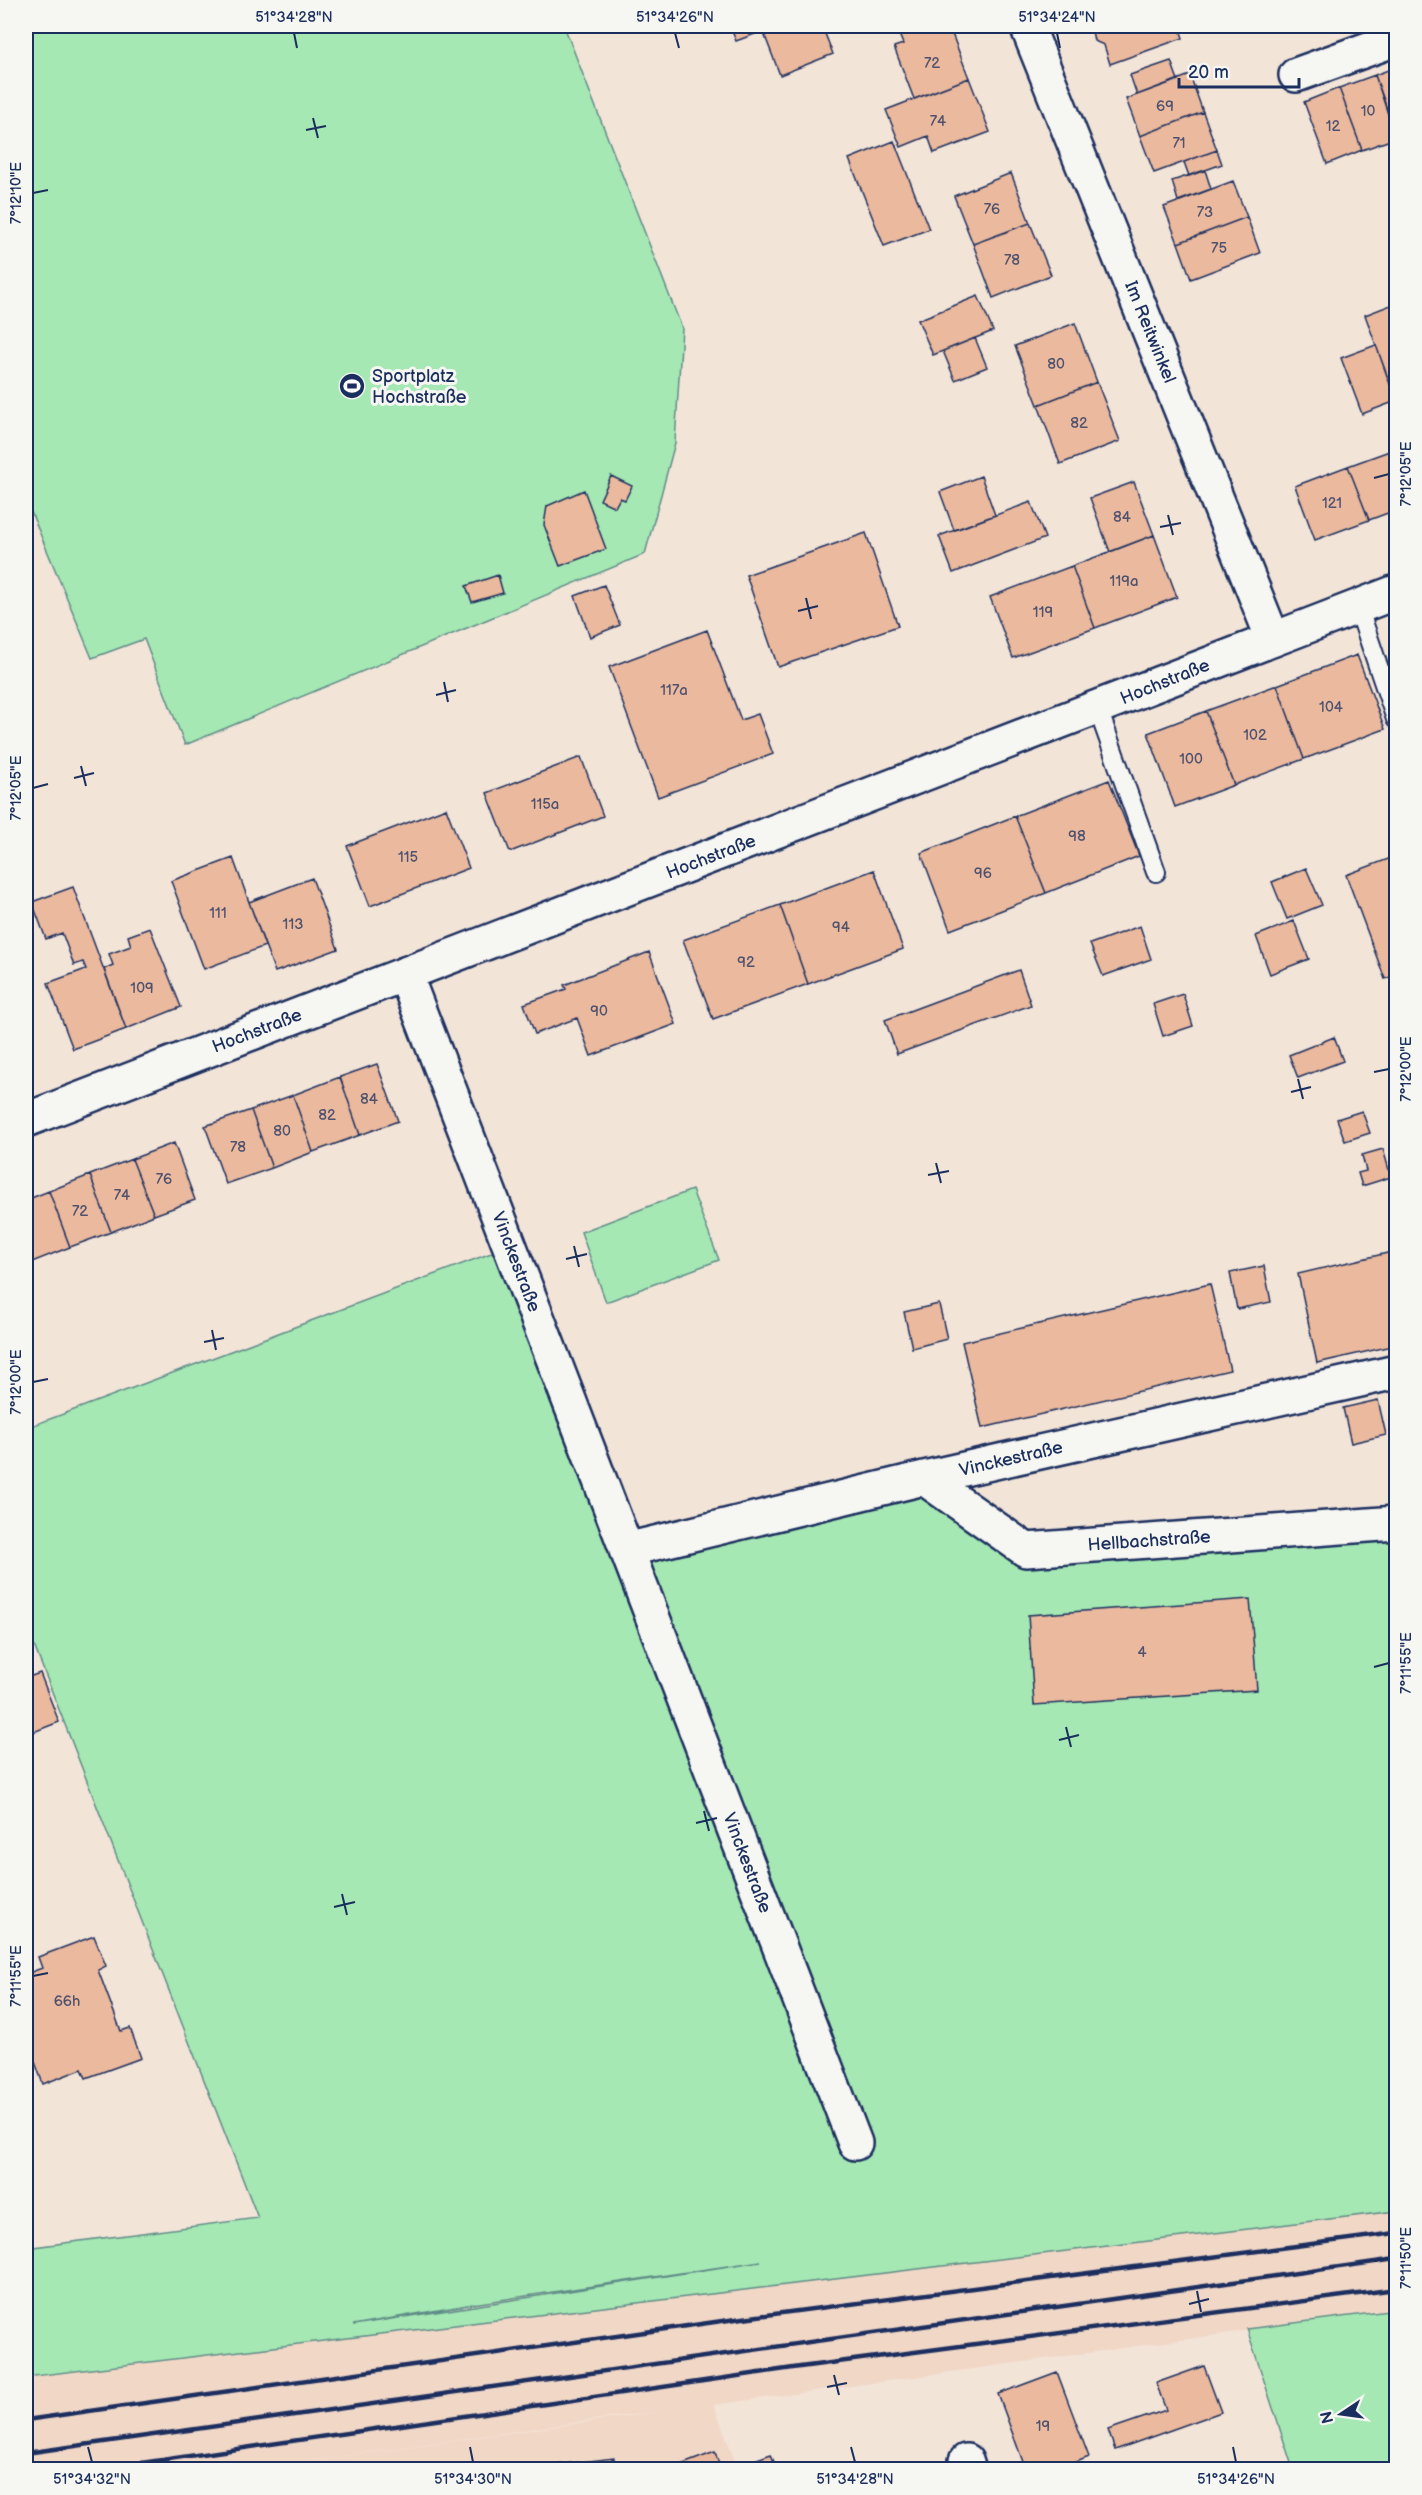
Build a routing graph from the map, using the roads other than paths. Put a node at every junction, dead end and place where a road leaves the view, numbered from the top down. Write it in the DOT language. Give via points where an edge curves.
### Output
graph roads {
  1 [pos="1027,26"];
  2 [pos="1396,39"];
  3 [pos="1296,75"];
  4 [pos="1396,592"];
  5 [pos="1358,607"];
  6 [pos="1273,639"];
  7 [pos="1098,709"];
  8 [pos="1396,720"];
  9 [pos="1156,872"];
  10 [pos="405,974"];
  11 [pos="26,1120"];
  12 [pos="1396,1372"];
  13 [pos="924,1478"];
  14 [pos="1396,1523"];
  15 [pos="626,1550"];
  16 [pos="855,2143"];
  1 -- 6 [label="street, Im Reitwinkel"];
  2 -- 3 [label="street"];
  4 -- 5 [label="street, Hochstraße"];
  5 -- 6 [label="street, Hochstraße"];
  5 -- 8 [label="lane"];
  6 -- 7 [label="street, Hochstraße"];
  7 -- 9 [label="lane"];
  7 -- 10 [label="street, Hochstraße"];
  10 -- 11 [label="street, Hochstraße"];
  10 -- 15 [label="street, Vinckestraße"];
  12 -- 13 [label="street, Vinckestraße"];
  13 -- 14 [label="street, Hellbachstraße" via="1026,1550"];
  13 -- 15 [label="street, Vinckestraße"];
  15 -- 16 [label="street, Vinckestraße"];
}
